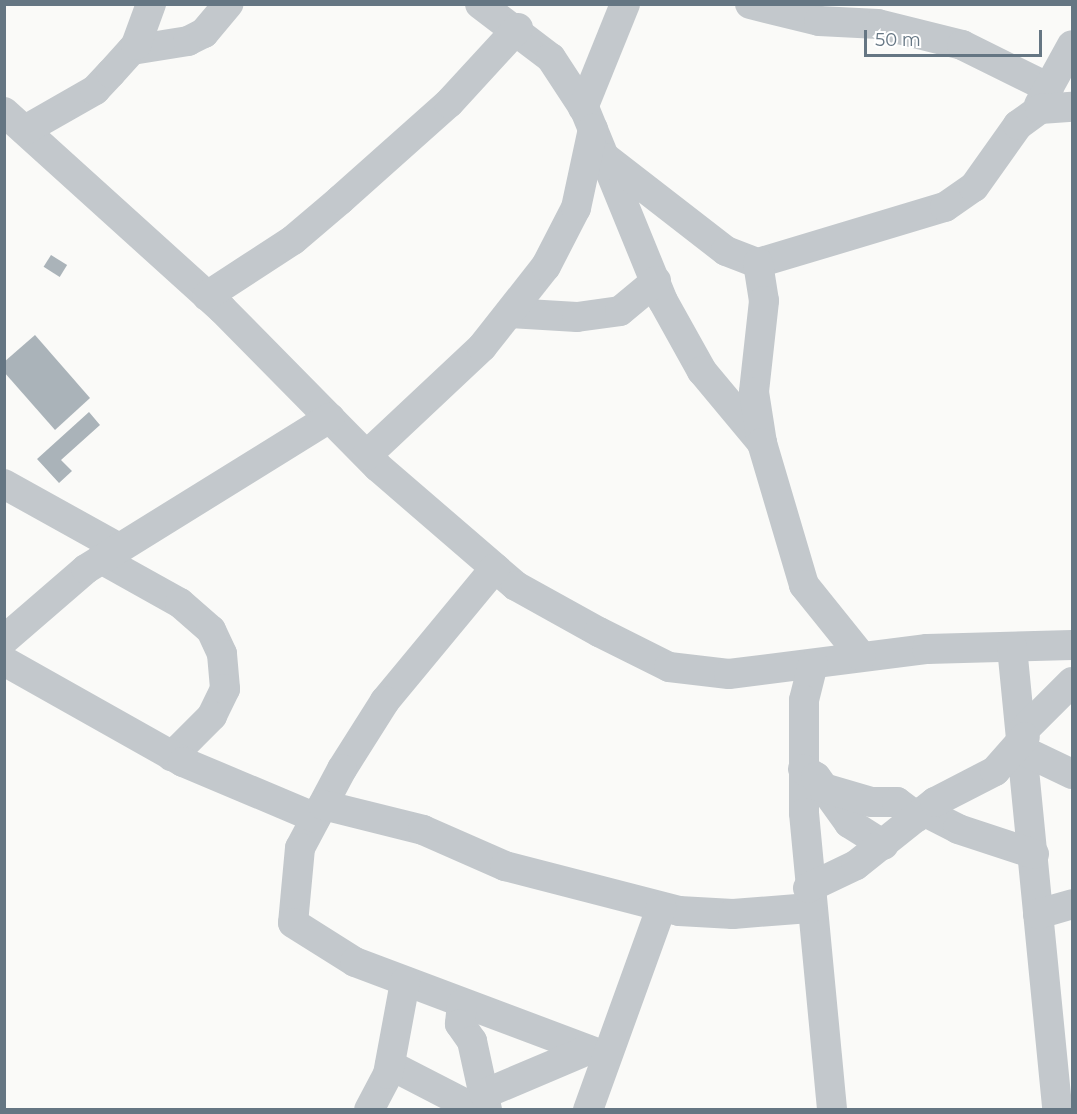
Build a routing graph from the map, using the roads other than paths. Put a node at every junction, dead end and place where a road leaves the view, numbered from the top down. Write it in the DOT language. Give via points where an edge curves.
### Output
graph roads {
  1 [pos="151,4"];
  2 [pos="228,4"];
  3 [pos="480,4"];
  4 [pos="625,4"];
  5 [pos="750,4"];
  6 [pos="518,28"];
  7 [pos="1072,45"];
  8 [pos="132,50"];
  9 [pos="1049,88"];
  10 [pos="1072,107"];
  11 [pos="1034,113"];
  12 [pos="588,118"];
  13 [pos="15,121"];
  14 [pos="606,158"];
  15 [pos="758,263"];
  16 [pos="656,281"];
  17 [pos="207,296"];
  18 [pos="510,313"];
  19 [pos="330,418"];
  20 [pos="762,443"];
  21 [pos="367,455"];
  22 [pos="8,489"];
  23 [pos="110,554"];
  24 [pos="495,568"];
  25 [pos="4,640"];
  26 [pos="1072,645"];
  27 [pos="1012,647"];
  28 [pos="861,656"];
  29 [pos="4,661"];
  30 [pos="813,664"];
  31 [pos="1072,682"];
  32 [pos="1025,740"];
  33 [pos="172,756"];
  34 [pos="1072,774"];
  35 [pos="814,779"];
  36 [pos="320,811"];
  37 [pos="920,814"];
  38 [pos="884,845"];
  39 [pos="1034,854"];
  40 [pos="809,898"];
  41 [pos="1072,904"];
  42 [pos="661,908"];
  43 [pos="1038,914"];
  44 [pos="405,982"];
  45 [pos="462,1004"];
  46 [pos="1061,1051"];
  47 [pos="596,1052"];
  48 [pos="390,1065"];
  49 [pos="483,1104"];
  50 [pos="369,1110"];
  51 [pos="588,1110"];
  52 [pos="832,1110"];
  53 [pos="1057,1110"];
  1 -- 8 [label="street"];
  2 -- 8 [label="street" via="204,33 188,41"];
  3 -- 6 [label="street"];
  4 -- 12 [label="street"];
  5 -- 9 [label="street" via="819,21 878,24 962,45"];
  6 -- 12 [label="street" via="551,58"];
  6 -- 17 [label="street" via="449,103 340,200 293,240"];
  7 -- 9 [label="street"];
  8 -- 13 [label="street" via="95,90"];
  9 -- 11 [label="street"];
  10 -- 11 [label="street" via="1060,105"];
  11 -- 15 [label="street" via="1018,125 974,187 945,207"];
  12 -- 14 [label="street"];
  12 -- 18 [label="street" via="576,208 562,238"];
  13 -- 17 [label="street"];
  14 -- 15 [label="street" via="726,251"];
  14 -- 16 [label="street"];
  15 -- 20 [label="street" via="764,301 754,392"];
  16 -- 18 [label="street" via="620,311 578,316"];
  16 -- 20 [label="street" via="702,371"];
  17 -- 19 [label="street"];
  18 -- 21 [label="street"];
  19 -- 21 [label="street"];
  19 -- 23 [label="street"];
  20 -- 28 [label="street" via="804,585"];
  21 -- 24 [label="street"];
  22 -- 23 [label="street"];
  23 -- 25 [label="street"];
  23 -- 33 [label="street" via="211,630 222,654 225,689 212,716"];
  24 -- 30 [label="street" via="516,586 669,667 729,674"];
  24 -- 36 [label="street" via="385,701"];
  26 -- 27 [label="street"];
  27 -- 28 [label="street"];
  27 -- 32 [label="street"];
  28 -- 30 [label="street"];
  29 -- 33 [label="street"];
  30 -- 35 [label="street" via="804,700"];
  31 -- 32 [label="street"];
  32 -- 34 [label="street"];
  32 -- 37 [label="street" via="995,771"];
  32 -- 39 [label="street"];
  33 -- 36 [label="street"];
  35 -- 37 [label="street" via="871,802 897,802"];
  35 -- 38 [label="street" via="849,823"];
  35 -- 40 [label="street"];
  36 -- 42 [label="street" via="423,830 505,866"];
  36 -- 44 [label="street" via="300,848 293,923 355,962"];
  37 -- 38 [label="street"];
  37 -- 39 [label="street"];
  38 -- 40 [label="street"];
  39 -- 43 [label="street"];
  40 -- 42 [label="street" via="734,914"];
  40 -- 52 [label="street"];
  41 -- 43 [label="street"];
  42 -- 47 [label="street"];
  43 -- 46 [label="street"];
  44 -- 45 [label="street"];
  44 -- 48 [label="street"];
  45 -- 47 [label="street"];
  45 -- 49 [label="street" via="460,1024 472,1041"];
  46 -- 53 [label="street"];
  47 -- 49 [label="street"];
  47 -- 51 [label="street"];
  48 -- 49 [label="street"];
  48 -- 50 [label="street"];
}
